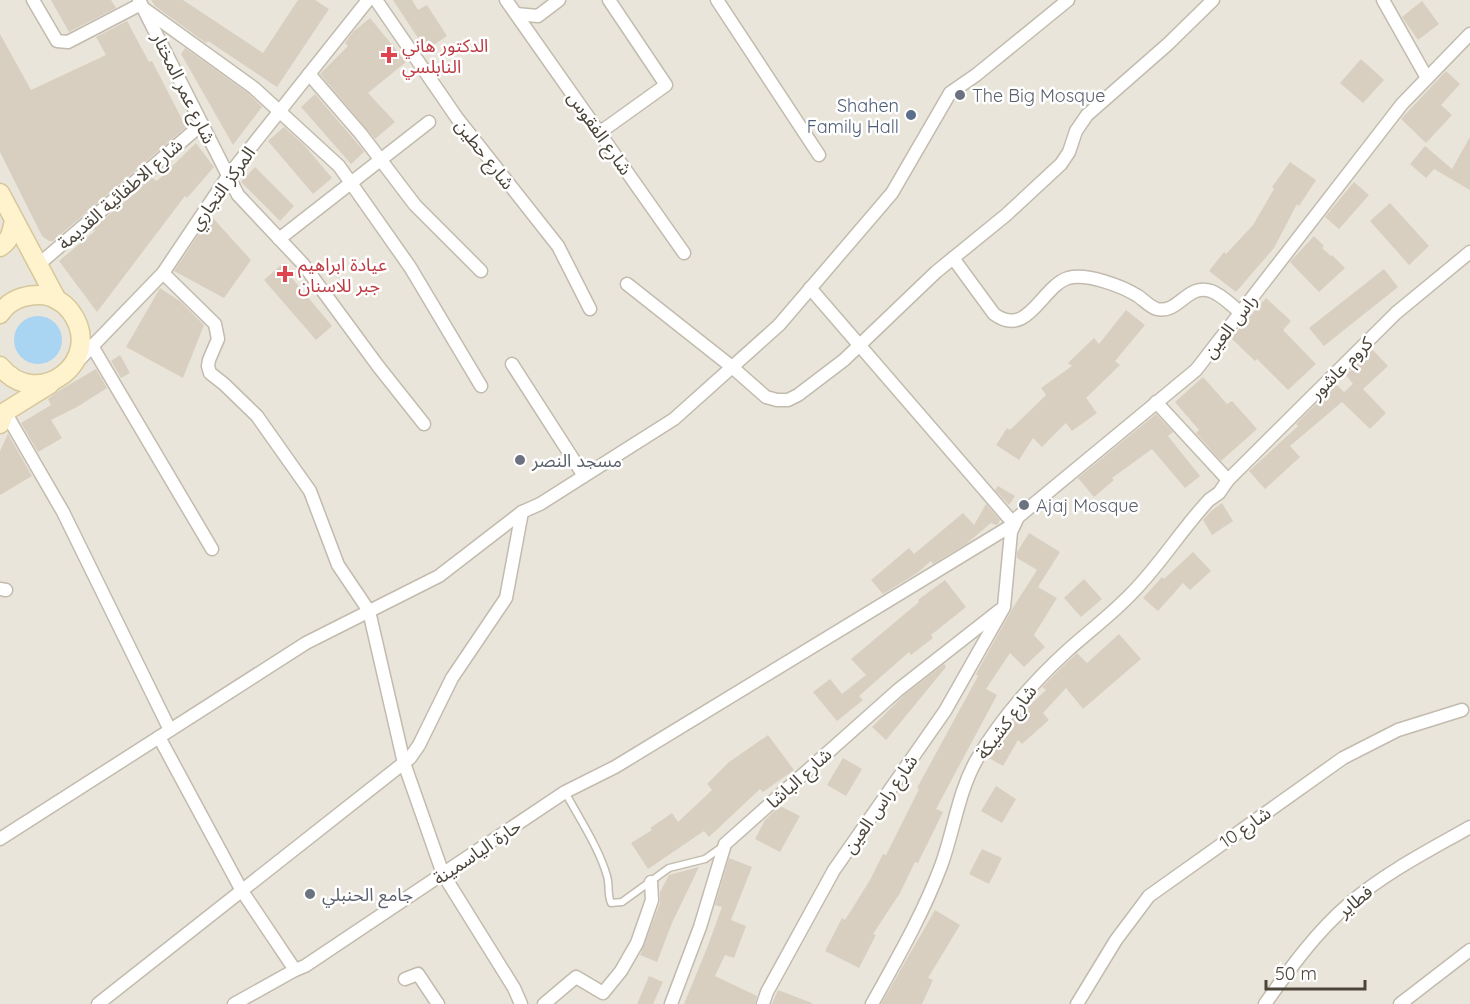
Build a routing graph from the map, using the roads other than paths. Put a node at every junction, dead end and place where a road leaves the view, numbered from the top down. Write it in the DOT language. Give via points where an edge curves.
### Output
graph roads {
  1 [pos="33,0"];
  2 [pos="368,0"];
  3 [pos="376,0"];
  4 [pos="506,0"];
  5 [pos="559,0"];
  6 [pos="609,0"];
  7 [pos="717,0"];
  8 [pos="1213,0"];
  9 [pos="1383,0"];
  10 [pos="1061,2"];
  11 [pos="142,4"];
  12 [pos="516,14"];
  13 [pos="1470,34"];
  14 [pos="309,74"];
  15 [pos="1427,78"];
  16 [pos="280,111"];
  17 [pos="429,122"];
  18 [pos="202,124"];
  19 [pos="599,133"];
  20 [pos="819,155"];
  21 [pos="381,160"];
  22 [pos="228,176"];
  23 [pos="351,183"];
  24 [pos="0,193"];
  25 [pos="14,220"];
  26 [pos="279,239"];
  27 [pos="0,247"];
  28 [pos="1470,252"];
  29 [pos="684,253"];
  30 [pos="953,258"];
  31 [pos="38,265"];
  32 [pos="481,271"];
  33 [pos="163,273"];
  34 [pos="627,284"];
  35 [pos="810,288"];
  36 [pos="57,300"];
  37 [pos="590,309"];
  38 [pos="1240,312"];
  39 [pos="0,314"];
  40 [pos="859,345"];
  41 [pos="92,346"];
  42 [pos="512,364"];
  43 [pos="0,366"];
  44 [pos="732,367"];
  45 [pos="64,374"];
  46 [pos="481,387"];
  47 [pos="1156,402"];
  48 [pos="2,417"];
  49 [pos="424,424"];
  50 [pos="584,477"];
  51 [pos="1228,480"];
  52 [pos="1219,493"];
  53 [pos="522,512"];
  54 [pos="1014,525"];
  55 [pos="212,549"];
  56 [pos="1005,607"];
  57 [pos="369,611"];
  58 [pos="1462,710"];
  59 [pos="165,734"];
  60 [pos="404,763"];
  61 [pos="565,792"];
  62 [pos="1470,826"];
  63 [pos="0,838"];
  64 [pos="725,844"];
  65 [pos="443,874"];
  66 [pos="651,882"];
  67 [pos="242,891"];
  68 [pos="1470,950"];
  69 [pos="295,969"];
  70 [pos="405,979"];
  71 [pos="98,1004"];
  72 [pos="234,1004"];
  73 [pos="438,1004"];
  74 [pos="521,1004"];
  75 [pos="544,1004"];
  76 [pos="671,1004"];
  77 [pos="763,1004"];
  78 [pos="872,1004"];
  79 [pos="1077,1004"];
  80 [pos="1265,1004"];
  81 [pos="1400,1004"];
  1 -- 11 [label="street" via="57,41 68,42"];
  2 -- 14 [label="street, المركز التجاري"];
  3 -- 37 [label="street, شارع حطين" via="457,118 558,246"];
  4 -- 12 [label="street, شارع الفقوس"];
  5 -- 12 [label="street" via="538,16"];
  6 -- 19 [label="street" via="666,85"];
  7 -- 20 [label="street"];
  8 -- 30 [label="street" via="1087,115 1061,164"];
  9 -- 15 [label="street"];
  10 -- 35 [label="street" via="950,93 892,193"];
  11 -- 16 [label="street"];
  11 -- 18 [label="street, شارع عمر المختار"];
  12 -- 19 [label="street, شارع الفقوس"];
  13 -- 15 [label="street, راس العين"];
  14 -- 16 [label="street, المركز التجاري"];
  14 -- 21 [label="street"];
  15 -- 38 [label="street, راس العين" via="1402,104"];
  16 -- 22 [label="street, المركز التجاري"];
  16 -- 23 [label="street" via="339,166"];
  17 -- 21 [label="street"];
  18 -- 22 [label="street, شارع عمر المختار"];
  18 -- 31 [label="street, شارع الاطفائية القديمة"];
  19 -- 29 [label="street, شارع الفقوس"];
  21 -- 23 [label="street"];
  21 -- 32 [label="street" via="416,205"];
  22 -- 26 [label="street, شارع عمر المختار" via="238,195"];
  22 -- 33 [label="street, المركز التجاري"];
  23 -- 26 [label="street"];
  23 -- 46 [label="street" via="410,267"];
  24 -- 25 [label="main road"];
  25 -- 27 [label="main road" via="11,234"];
  25 -- 31 [label="main road"];
  26 -- 49 [label="street, شارع عمر المختار" via="303,264"];
  28 -- 51 [label="street, كروم عاشور" via="1396,313"];
  30 -- 38 [label="street" via="994,314 1009,321 1027,315 1055,285 1079,276 1131,292 1160,309 1171,308 1195,290 1205,290 1218,294"];
  30 -- 40 [label="street"];
  31 -- 36 [label="main road"];
  33 -- 41 [label="street, المركز التجاري"];
  33 -- 57 [label="street" via="215,324 218,339 209,360 210,374 257,416 310,491 338,565"];
  34 -- 44 [label="street"];
  35 -- 40 [label="street"];
  35 -- 44 [label="street" via="779,325"];
  36 -- 39 [label="main road" via="29,295 15,300"];
  36 -- 45 [label="main road" via="76,319 80,332 77,358"];
  38 -- 47 [label="street, راس العين" via="1196,370"];
  40 -- 44 [label="street" via="788,400 766,398"];
  40 -- 54 [label="street"];
  41 -- 45 [label="street, المركز التجاري"];
  41 -- 55 [label="street"];
  42 -- 50 [label="street"];
  43 -- 45 [label="main road" via="18,381 32,384 46,383"];
  44 -- 50 [label="street" via="674,419"];
  45 -- 48 [label="main road"];
  47 -- 51 [label="street"];
  47 -- 54 [label="street, راس العين" via="1024,511"];
  48 -- 59 [label="street" via="63,512"];
  50 -- 53 [label="street"];
  51 -- 52 [label="street, كروم عاشور"];
  52 -- 78 [label="street, شارع كشيكة" via="1196,513 1132,594 1035,682 987,743 963,788 937,877"];
  53 -- 57 [label="street" via="439,576"];
  53 -- 60 [label="street" via="507,598 452,678 419,745"];
  54 -- 56 [label="street, راس العين"];
  54 -- 61 [label="street, حارة الياسمينة" via="615,767"];
  56 -- 64 [label="street, شارع الباشا" via="898,690"];
  56 -- 77 [label="street, شارع راس العين" via="945,711 834,870"];
  57 -- 59 [label="street" via="306,643"];
  57 -- 60 [label="street"];
  58 -- 79 [label="street, شارع 10" via="1398,730 1343,758 1149,896 1116,940"];
  59 -- 63 [label="street"];
  59 -- 67 [label="street"];
  60 -- 65 [label="street"];
  60 -- 67 [label="street"];
  61 -- 65 [label="street, حارة الياسمينة"];
  61 -- 66 [label="lane" via="601,861 611,903 622,902"];
  62 -- 80 [label="street, فطاير" via="1352,901 1304,951"];
  64 -- 66 [label="lane" via="705,859 669,868"];
  64 -- 76 [label="street"];
  65 -- 69 [label="street, حارة الياسمينة"];
  65 -- 74 [label="street"];
  66 -- 75 [label="street" via="652,900 637,943 603,993 576,977"];
  67 -- 69 [label="street"];
  67 -- 71 [label="street"];
  68 -- 81 [label="street"];
  69 -- 72 [label="street, حارة الياسمينة"];
  70 -- 73 [label="street" via="418,974"];
}
